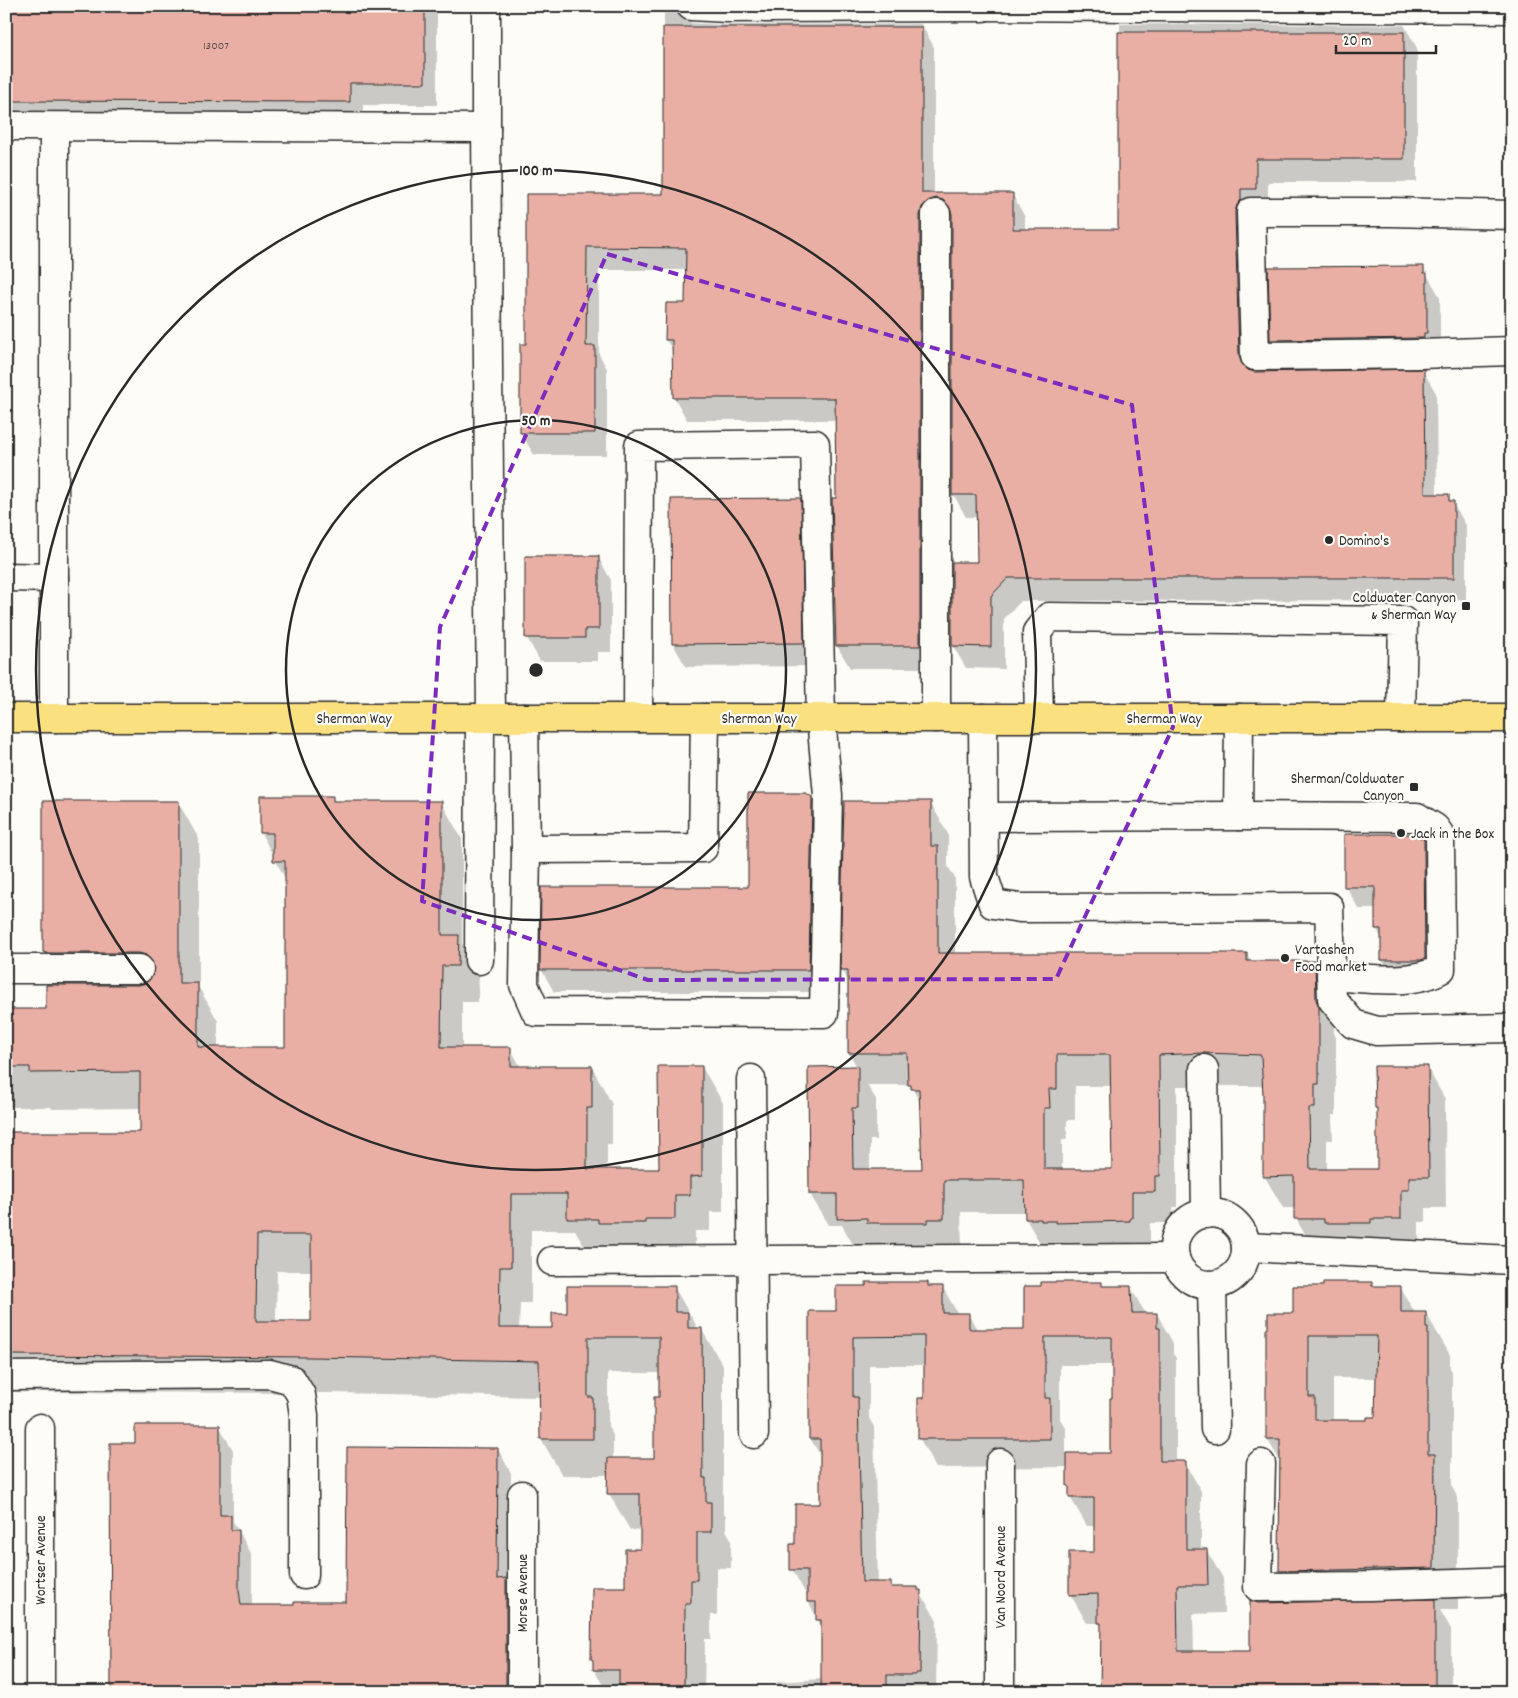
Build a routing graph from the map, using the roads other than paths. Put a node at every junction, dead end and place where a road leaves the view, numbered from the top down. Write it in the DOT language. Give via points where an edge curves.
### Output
graph roads {
  1 [pos="486,6"];
  2 [pos="691,6"];
  3 [pos="983,7"];
  4 [pos="1512,9"];
  5 [pos="6,126"];
  6 [pos="54,127"];
  7 [pos="486,128"];
  8 [pos="936,214"];
  9 [pos="1512,215"];
  10 [pos="1512,350"];
  11 [pos="6,577"];
  12 [pos="54,578"];
  13 [pos="6,718"];
  14 [pos="54,718"];
  15 [pos="486,718"];
  16 [pos="524,718"];
  17 [pos="638,718"];
  18 [pos="705,718"];
  19 [pos="821,718"];
  20 [pos="936,718"];
  21 [pos="983,718"];
  22 [pos="1039,718"];
  23 [pos="1239,718"];
  24 [pos="1401,718"];
  25 [pos="1512,718"];
  26 [pos="1238,816"];
  27 [pos="984,817"];
  28 [pos="526,849"];
  29 [pos="479,960"];
  30 [pos="6,969"];
  31 [pos="139,969"];
  32 [pos="1331,976"];
  33 [pos="1512,1028"];
  34 [pos="1204,1069"];
  35 [pos="751,1079"];
  36 [pos="1206,1214"];
  37 [pos="1246,1247"];
  38 [pos="1175,1258"];
  39 [pos="1512,1260"];
  40 [pos="552,1261"];
  41 [pos="754,1261"];
  42 [pos="1212,1285"];
  43 [pos="6,1376"];
  44 [pos="40,1428"];
  45 [pos="1215,1429"];
  46 [pos="754,1434"];
  47 [pos="1000,1463"];
  48 [pos="1261,1464"];
  49 [pos="522,1495"];
  50 [pos="304,1575"];
  51 [pos="1512,1581"];
  52 [pos="40,1692"];
  53 [pos="522,1692"];
  54 [pos="1000,1692"];
  1 -- 7 [label="street"];
  2 -- 3 [label="street"];
  3 -- 4 [label="street"];
  5 -- 6 [label="street"];
  6 -- 7 [label="street"];
  6 -- 12 [label="street"];
  7 -- 15 [label="street"];
  8 -- 20 [label="street"];
  9 -- 10 [label="street" via="1251,212 1255,356"];
  11 -- 12 [label="street"];
  12 -- 14 [label="street"];
  13 -- 14 [label="main road, Sherman Way"];
  14 -- 15 [label="main road, Sherman Way"];
  15 -- 16 [label="main road, Sherman Way"];
  15 -- 29 [label="street"];
  16 -- 17 [label="main road, Sherman Way"];
  16 -- 28 [label="street"];
  17 -- 18 [label="main road, Sherman Way"];
  17 -- 19 [label="street" via="639,446 815,444"];
  18 -- 19 [label="main road, Sherman Way"];
  18 -- 28 [label="street" via="703,848"];
  19 -- 20 [label="main road, Sherman Way"];
  19 -- 28 [label="street" via="828,795 824,1013 536,1012 524,985"];
  20 -- 21 [label="main road, Sherman Way"];
  21 -- 22 [label="main road, Sherman Way"];
  21 -- 27 [label="street"];
  22 -- 23 [label="main road, Sherman Way"];
  22 -- 24 [label="street" via="1037,632 1049,617 1403,620"];
  23 -- 24 [label="main road, Sherman Way"];
  23 -- 26 [label="street"];
  24 -- 25 [label="main road, Sherman Way"];
  26 -- 27 [label="street"];
  26 -- 32 [label="street" via="1417,817 1440,834 1441,969 1431,975 1413,978"];
  27 -- 32 [label="street" via="984,877 992,904 1020,908 1329,907"];
  30 -- 31 [label="street"];
  32 -- 33 [label="street" via="1332,999 1353,1024 1377,1031"];
  34 -- 36 [label="street"];
  35 -- 41 [label="street"];
  36 -- 37 [label="street" via="1218,1214 1237,1226"];
  36 -- 38 [label="street" via="1195,1217 1177,1234"];
  37 -- 39 [label="street"];
  37 -- 42 [label="street" via="1245,1258 1232,1278"];
  38 -- 41 [label="street"];
  38 -- 42 [label="street" via="1188,1278 1199,1284"];
  40 -- 41 [label="street"];
  41 -- 46 [label="street"];
  42 -- 45 [label="street"];
  43 -- 50 [label="street" via="270,1374 292,1380 301,1395 304,1416"];
  44 -- 52 [label="street, Wortser Avenue"];
  47 -- 54 [label="street, Van Noord Avenue"];
  48 -- 51 [label="street" via="1258,1587"];
  49 -- 53 [label="street, Morse Avenue"];
}
